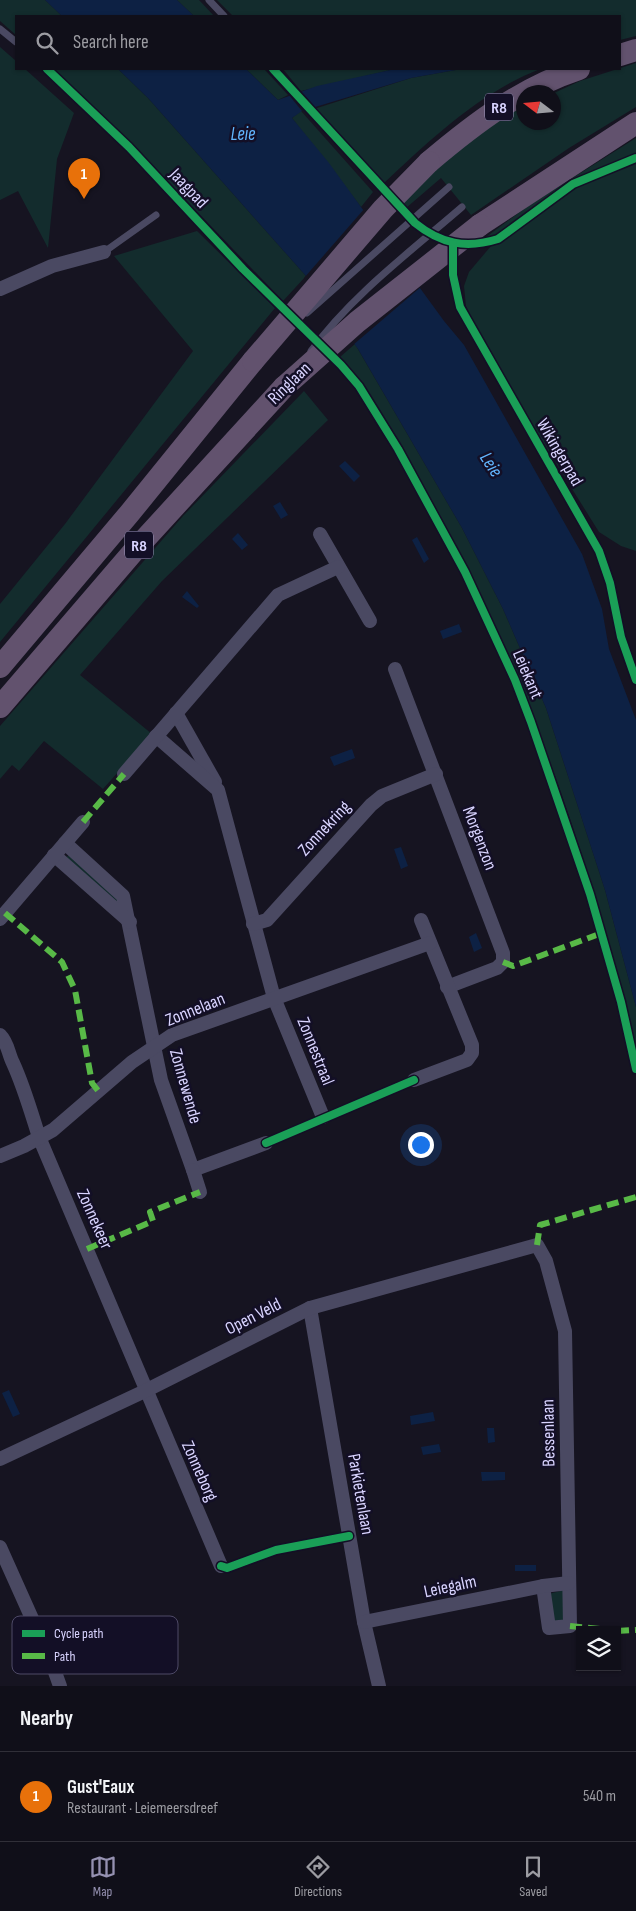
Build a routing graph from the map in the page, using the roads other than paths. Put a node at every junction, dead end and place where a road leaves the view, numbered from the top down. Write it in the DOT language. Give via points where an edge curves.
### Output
graph roads {
  1 [pos="209,0"];
  2 [pos="223,15"];
  3 [pos="0,28"];
  4 [pos="15,41"];
  5 [pos="636,50"];
  6 [pos="621,56"];
  7 [pos="48,70"];
  8 [pos="274,70"];
  9 [pos="577,70"];
  10 [pos="636,123"];
  11 [pos="636,158"];
  12 [pos="449,187"];
  13 [pos="462,207"];
  14 [pos="156,215"];
  15 [pos="453,244"];
  16 [pos="104,252"];
  17 [pos="0,289"];
  18 [pos="306,332"];
  19 [pos="253,361"];
  20 [pos="284,387"];
  21 [pos="320,534"];
  22 [pos="338,567"];
  23 [pos="370,621"];
  24 [pos="0,667"];
  25 [pos="395,670"];
  26 [pos="636,680"];
  27 [pos="0,707"];
  28 [pos="176,713"];
  29 [pos="156,736"];
  30 [pos="124,774"];
  31 [pos="436,774"];
  32 [pos="218,790"];
  33 [pos="83,822"];
  34 [pos="65,843"];
  35 [pos="53,857"];
  36 [pos="0,919"];
  37 [pos="421,920"];
  38 [pos="130,922"];
  39 [pos="253,924"];
  40 [pos="430,943"];
  41 [pos="447,987"];
  42 [pos="274,998"];
  43 [pos="0,1035"];
  44 [pos="155,1048"];
  45 [pos="0,1054"];
  46 [pos="12,1062"];
  47 [pos="636,1069"];
  48 [pos="414,1080"];
  49 [pos="323,1117"];
  50 [pos="39,1137"];
  51 [pos="266,1143"];
  52 [pos="0,1156"];
  53 [pos="193,1170"];
  54 [pos="200,1192"];
  55 [pos="537,1246"];
  56 [pos="310,1308"];
  57 [pos="145,1391"];
  58 [pos="0,1459"];
  59 [pos="0,1547"];
  60 [pos="221,1566"];
  61 [pos="568,1582"];
  62 [pos="543,1586"];
  63 [pos="31,1616"];
  64 [pos="364,1622"];
  65 [pos="56,1674"];
  66 [pos="60,1686"];
  67 [pos="379,1686"];
  1 -- 2 [label="lane"];
  3 -- 4 [label="lane"];
  5 -- 6 [label="highway"];
  7 -- 18 [label="lane, Jaagpad" via="129,147"];
  8 -- 15 [label="lane" via="414,223 438,239"];
  9 -- 19 [label="highway, R8, bridge" via="522,93 463,133 429,162 383,209"];
  10 -- 20 [label="highway, Ringlaan / R8, bridge" via="480,225 358,322"];
  11 -- 15 [label="lane" via="573,184 498,238 484,243"];
  12 -- 19 [label="lane, bridge"];
  13 -- 20 [label="lane, bridge" via="365,291 331,325"];
  14 -- 16 [label="lane"];
  15 -- 26 [label="lane, Wikingerpad" via="453,276 460,307 599,551 610,583 621,637"];
  16 -- 17 [label="street" via="52,266"];
  18 -- 47 [label="lane, Leiekant" via="353,379 378,415 451,544 504,656 552,778 588,886"];
  19 -- 24 [label="highway, R8"];
  20 -- 27 [label="highway, Ringlaan / R8" via="139,545"];
  21 -- 22 [label="street"];
  22 -- 23 [label="street"];
  22 -- 28 [label="street" via="278,595"];
  25 -- 31 [label="street, Morgenzon"];
  28 -- 29 [label="street"];
  28 -- 32 [label="street"];
  29 -- 30 [label="street"];
  29 -- 32 [label="street"];
  31 -- 39 [label="street, Zonnekring" via="382,796 371,805 267,920"];
  31 -- 41 [label="street, Morgenzon" via="503,953 503,962 497,968"];
  32 -- 39 [label="street"];
  33 -- 34 [label="street"];
  34 -- 35 [label="street"];
  34 -- 38 [label="street, Zonnewende" via="123,896"];
  35 -- 36 [label="street"];
  35 -- 38 [label="street"];
  37 -- 40 [label="street"];
  38 -- 44 [label="street, Zonnewende"];
  39 -- 42 [label="street"];
  40 -- 41 [label="street"];
  40 -- 42 [label="street, Zonnelaan"];
  41 -- 48 [label="street" via="472,1045 472,1053 467,1060"];
  42 -- 44 [label="street, Zonnelaan" via="172,1035"];
  42 -- 49 [label="street, Zonnestraal"];
  43 -- 46 [label="street, Zonnekeer" via="6,1040"];
  44 -- 50 [label="street, Zonnelaan" via="132,1062 53,1130"];
  44 -- 53 [label="street, Zonnewende" via="161,1080"];
  45 -- 46 [label="street"];
  46 -- 50 [label="street, Zonnekeer"];
  50 -- 52 [label="street, Zonnelaan"];
  50 -- 57 [label="street, Zonnekeer"];
  51 -- 53 [label="street"];
  53 -- 54 [label="street, Zonnewende"];
  55 -- 56 [label="street, Open Veld"];
  55 -- 61 [label="street, Bessenlaan" via="546,1261 565,1331"];
  56 -- 57 [label="street, Open Veld"];
  56 -- 64 [label="street, Parkietenlaan"];
  57 -- 58 [label="street, Open Veld"];
  57 -- 60 [label="street, Zonneborg"];
  59 -- 63 [label="street"];
  61 -- 62 [label="street, Leiegalm"];
  61 -- 62 [label="street, Bessenlaan" via="570,1626 549,1628"];
  62 -- 64 [label="street, Leiegalm"];
  64 -- 67 [label="street, Parkietenlaan"];
  65 -- 66 [label="street"];
}
